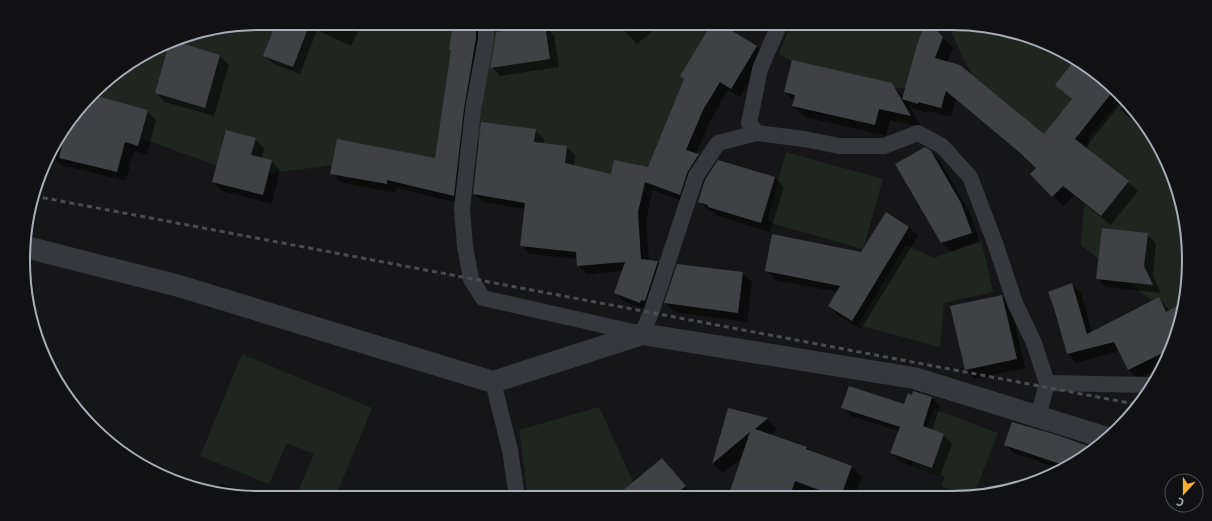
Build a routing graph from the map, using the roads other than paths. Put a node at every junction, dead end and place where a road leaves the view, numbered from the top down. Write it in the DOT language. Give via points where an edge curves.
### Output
graph roads {
  1 [pos="486,30"];
  2 [pos="777,30"];
  3 [pos="757,133"];
  4 [pos="30,249"];
  5 [pos="642,334"];
  6 [pos="493,382"];
  7 [pos="1047,383"];
  8 [pos="1145,386"];
  9 [pos="1038,417"];
  10 [pos="1101,436"];
  11 [pos="516,491"];
  1 -- 5 [label="lane" via="473,110 462,209 471,279 483,298"];
  2 -- 3 [label="lane" via="760,69 749,123"];
  3 -- 5 [label="lane" via="718,143 696,176"];
  3 -- 7 [label="lane" via="839,146 884,146 918,133 942,146 970,177 1015,303 1034,342"];
  4 -- 6 [label="street" via="179,286"];
  5 -- 6 [label="street"];
  5 -- 9 [label="street" via="914,378"];
  6 -- 11 [label="lane" via="510,450"];
  7 -- 8 [label="lane"];
  7 -- 9 [label="lane"];
  9 -- 10 [label="street"];
}
